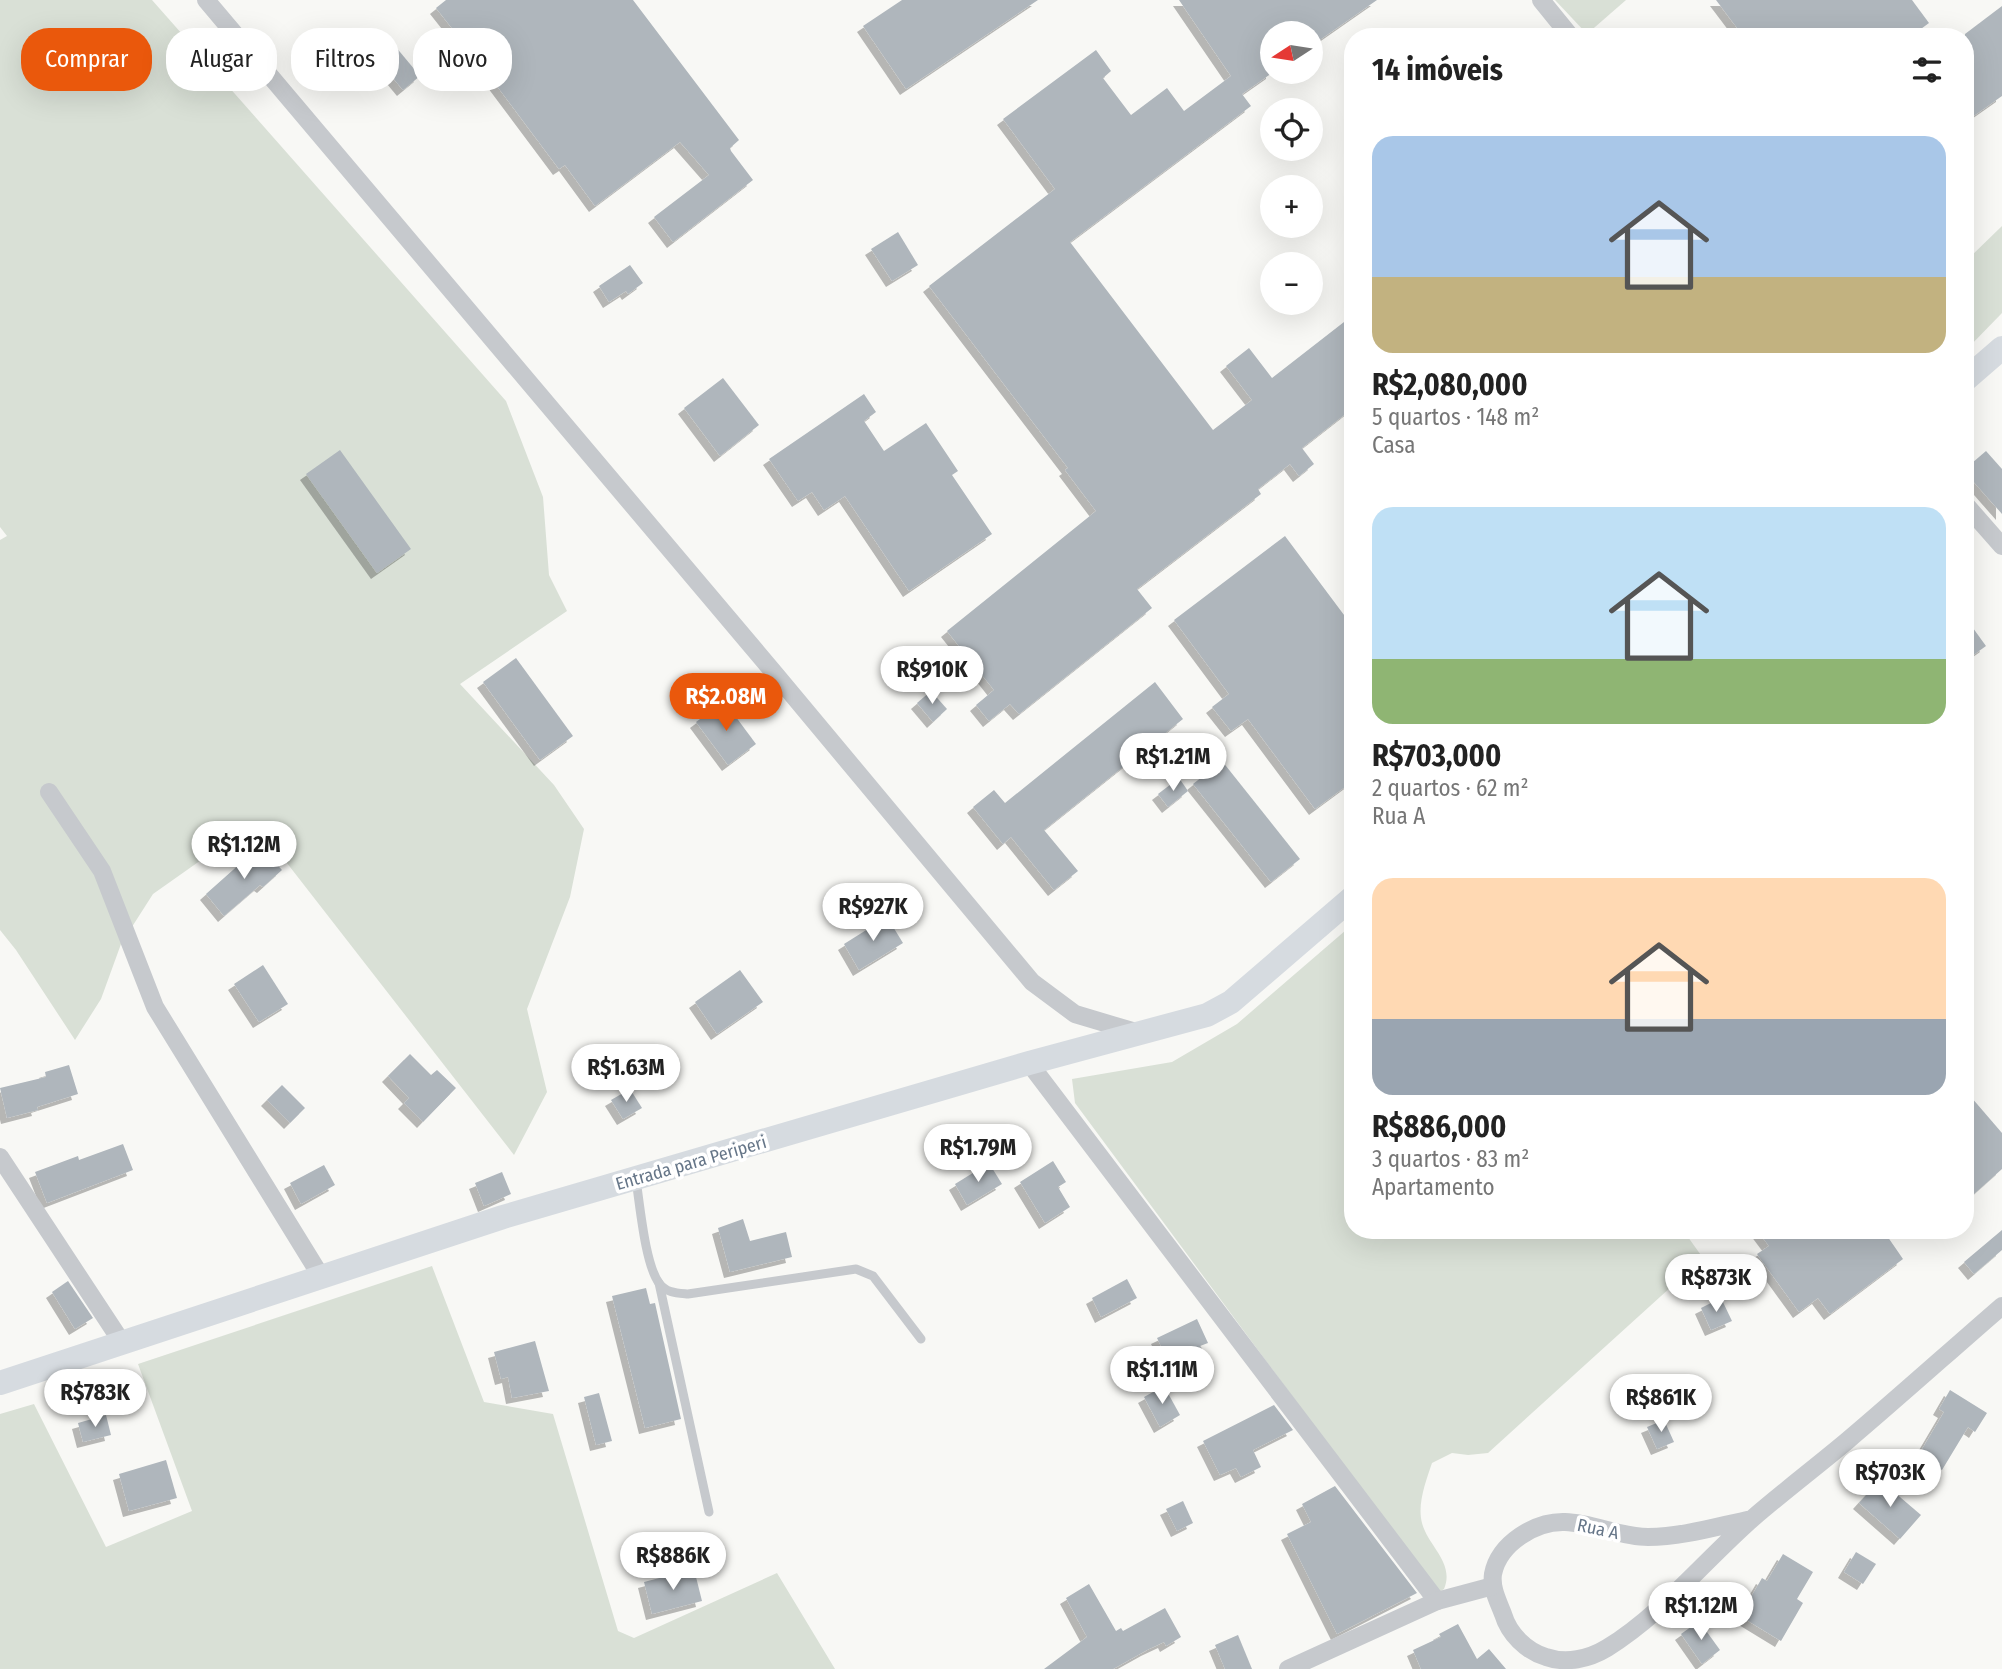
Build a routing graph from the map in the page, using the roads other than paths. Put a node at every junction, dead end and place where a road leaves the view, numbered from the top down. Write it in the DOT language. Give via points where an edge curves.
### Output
graph roads {
  1 [pos="206,0"];
  2 [pos="1541,0"];
  3 [pos="1564,28"];
  4 [pos="2002,348"];
  5 [pos="1974,372"];
  6 [pos="1974,514"];
  7 [pos="2002,546"];
  8 [pos="50,792"];
  9 [pos="1344,905"];
  10 [pos="1142,1034"];
  11 [pos="1028,1063"];
  12 [pos="0,1157"];
  13 [pos="636,1179"];
  14 [pos="322,1278"];
  15 [pos="659,1283"];
  16 [pos="2002,1306"];
  17 [pos="921,1339"];
  18 [pos="123,1344"];
  19 [pos="0,1383"];
  20 [pos="709,1512"];
  21 [pos="1752,1519"];
  22 [pos="1493,1586"];
  23 [pos="1437,1601"];
  24 [pos="1519,1640"];
  25 [pos="1288,1669"];
  26 [pos="1533,1669"];
  1 -- 10 [label="street" via="1032,982 1075,1014"];
  2 -- 3 [label="street"];
  4 -- 5 [label="main road"];
  6 -- 7 [label="street"];
  8 -- 14 [label="street" via="102,871 155,1007"];
  9 -- 10 [label="main road, Entrada para Periperi" via="1231,1002 1207,1015"];
  10 -- 11 [label="main road, Entrada para Periperi"];
  11 -- 13 [label="main road, Entrada para Periperi"];
  11 -- 23 [label="street"];
  12 -- 18 [label="street"];
  13 -- 14 [label="main road, Entrada para Periperi" via="503,1217"];
  13 -- 15 [label="lane" via="650,1261"];
  14 -- 18 [label="main road, Entrada para Periperi"];
  15 -- 17 [label="lane" via="672,1293 688,1294 856,1269 873,1276"];
  15 -- 20 [label="lane"];
  16 -- 21 [label="street, Rua A"];
  18 -- 19 [label="main road, Entrada para Periperi"];
  21 -- 22 [label="street, Rua A" via="1661,1537 1564,1522 1541,1526 1522,1535 1502,1554"];
  21 -- 24 [label="street, Rua A" via="1672,1597 1605,1649 1558,1661"];
  22 -- 23 [label="street"];
  22 -- 24 [label="street, Rua A" via="1505,1620"];
  23 -- 25 [label="street"];
  24 -- 26 [label="street"];
}
